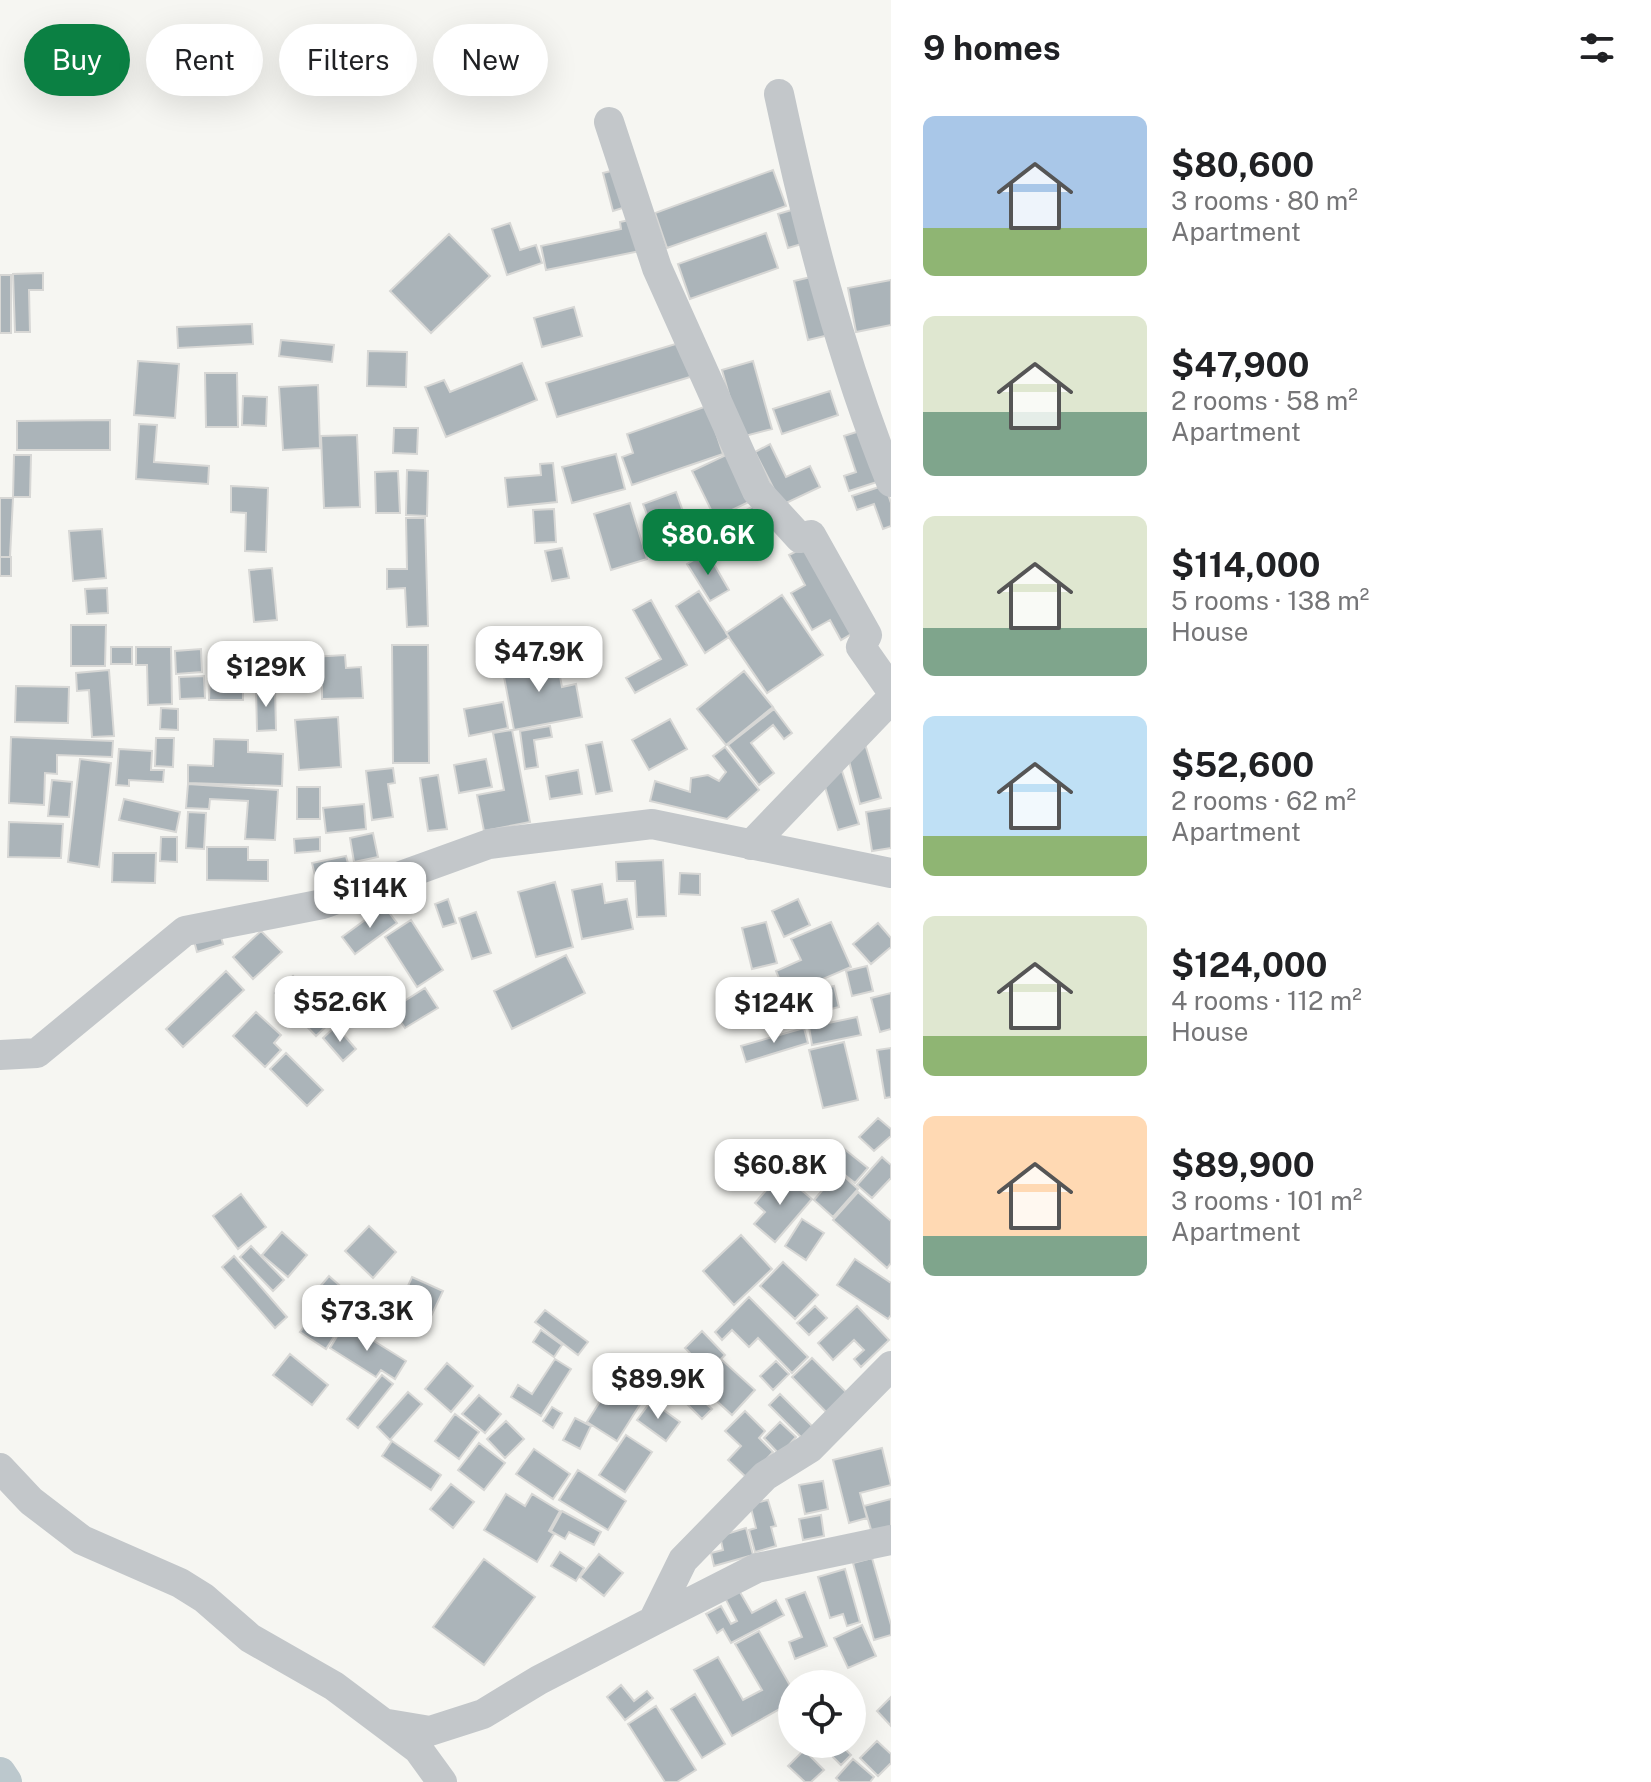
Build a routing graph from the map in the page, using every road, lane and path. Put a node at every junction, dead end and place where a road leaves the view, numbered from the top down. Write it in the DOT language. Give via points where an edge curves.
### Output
graph roads {
  1 [pos="779,94"];
  2 [pos="609,122"];
  3 [pos="891,482"];
  4 [pos="891,690"];
  5 [pos="891,699"];
  6 [pos="751,845"];
  7 [pos="890,876"];
  8 [pos="0,1055"];
  9 [pos="891,1366"];
  10 [pos="0,1468"];
  11 [pos="891,1540"];
  12 [pos="653,1621"];
  13 [pos="388,1724"];
  14 [pos="442,1782"];
  1 -- 3 [label="street" via="802,199 868,424"];
  2 -- 4 [label="street" via="657,268 757,491 800,538 811,535 867,635 861,647"];
  5 -- 6 [label="street"];
  6 -- 7 [label="street"];
  6 -- 8 [label="street" via="652,824 489,844 323,904 185,931 37,1053"];
  9 -- 12 [label="street" via="810,1448 765,1476 683,1560"];
  10 -- 13 [label="street" via="31,1501 82,1540 180,1583 250,1638"];
  11 -- 12 [label="street" via="757,1568"];
  12 -- 13 [label="street" via="483,1714 430,1731"];
  13 -- 14 [label="street" via="418,1749"];
}
